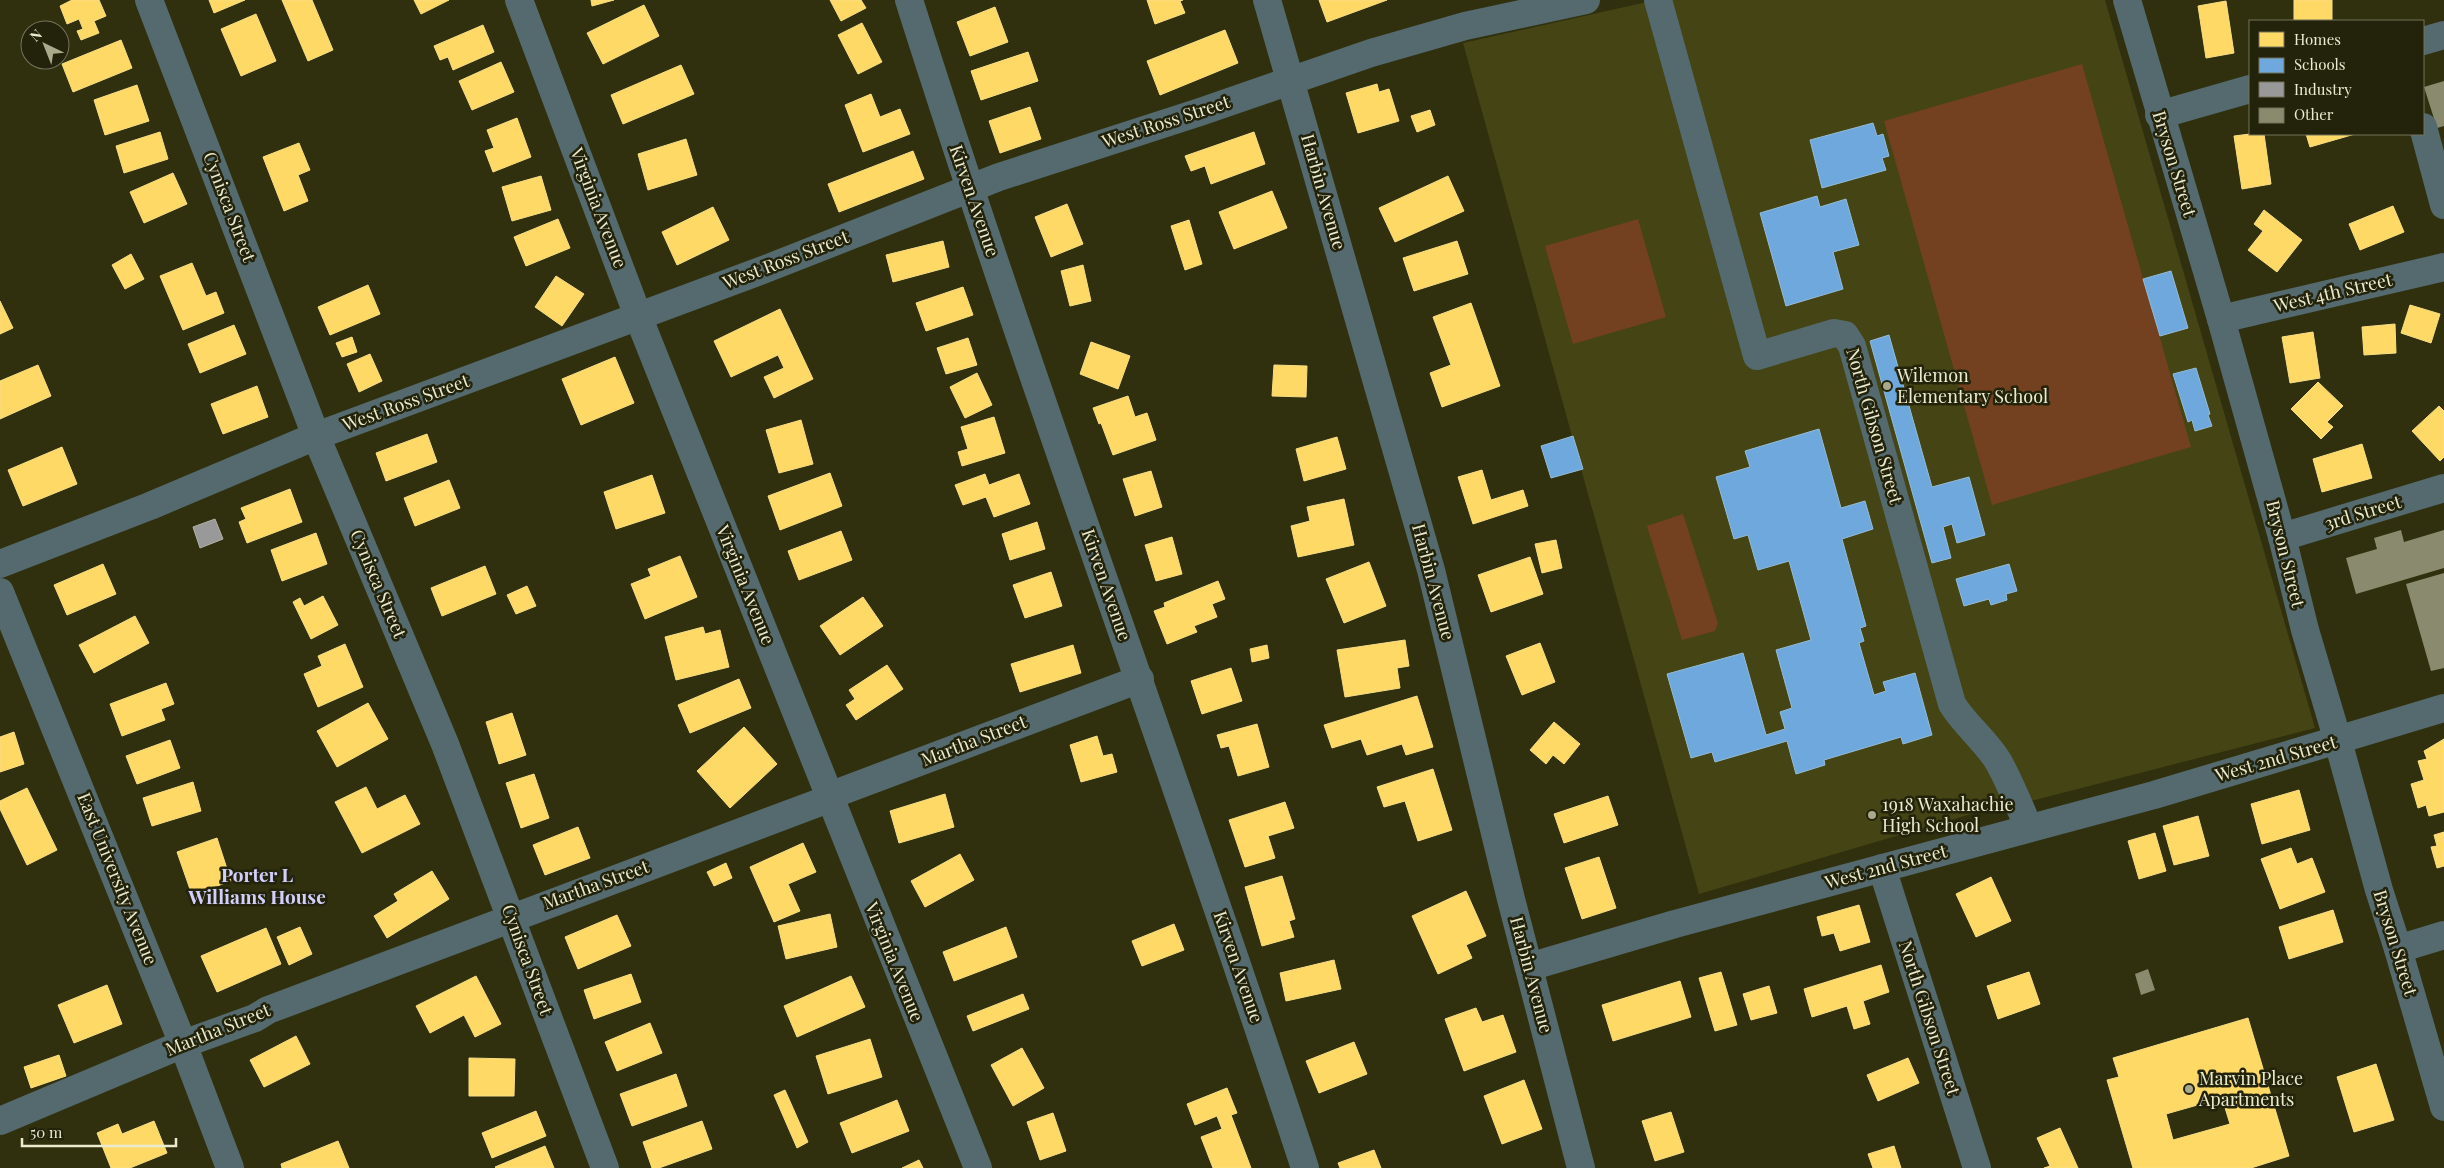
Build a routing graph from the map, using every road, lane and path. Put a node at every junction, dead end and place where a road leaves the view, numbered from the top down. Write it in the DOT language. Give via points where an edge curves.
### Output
graph roads {
  1 [pos="149,0"];
  2 [pos="519,0"];
  3 [pos="910,0"];
  4 [pos="1267,0"];
  5 [pos="1586,0"];
  6 [pos="1658,0"];
  7 [pos="2127,0"];
  8 [pos="2444,35"];
  9 [pos="2424,41"];
  10 [pos="1291,80"];
  11 [pos="2249,89"];
  12 [pos="2159,115"];
  13 [pos="2424,131"];
  14 [pos="970,188"];
  15 [pos="2444,206"];
  16 [pos="2444,267"];
  17 [pos="638,316"];
  18 [pos="2222,319"];
  19 [pos="316,436"];
  20 [pos="2444,488"];
  21 [pos="2282,537"];
  22 [pos="0,564"];
  23 [pos="0,592"];
  24 [pos="1140,679"];
  25 [pos="2444,708"];
  26 [pos="2338,741"];
  27 [pos="829,796"];
  28 [pos="2029,828"];
  29 [pos="1882,868"];
  30 [pos="511,917"];
  31 [pos="2444,935"];
  32 [pos="2398,948"];
  33 [pos="1529,967"];
  34 [pos="183,1044"];
  35 [pos="2444,1107"];
  36 [pos="0,1121"];
  37 [pos="230,1168"];
  38 [pos="605,1168"];
  39 [pos="978,1168"];
  40 [pos="1305,1168"];
  41 [pos="1581,1168"];
  42 [pos="1977,1168"];
  1 -- 19 [label="street, Cynisca Street"];
  2 -- 17 [label="street, Virginia Avenue"];
  3 -- 14 [label="street, Kirven Avenue"];
  4 -- 10 [label="street, Harbin Avenue"];
  5 -- 10 [label="street, West Ross Street" via="1465,26"];
  6 -- 28 [label="street, North Gibson Street" via="1757,356 1834,333 1845,335 1852,346 1952,704 1998,762"];
  7 -- 12 [label="street, Bryson Street"];
  8 -- 9 [label="street"];
  10 -- 14 [label="street, West Ross Street"];
  10 -- 33 [label="street, Harbin Avenue" via="1431,570"];
  11 -- 12 [label="street"];
  12 -- 18 [label="street, Bryson Street"];
  13 -- 15 [label="street"];
  14 -- 17 [label="street, West Ross Street"];
  14 -- 24 [label="street, Kirven Avenue"];
  16 -- 18 [label="street, West 4th Street"];
  17 -- 19 [label="street, West Ross Street"];
  17 -- 27 [label="street, Virginia Avenue"];
  18 -- 21 [label="street, Bryson Street"];
  19 -- 22 [label="street, West Ross Street" via="158,503"];
  19 -- 30 [label="street, Cynisca Street" via="445,744"];
  20 -- 21 [label="street, 3rd Street"];
  21 -- 26 [label="street, Bryson Street"];
  23 -- 34 [label="street, East University Avenue"];
  24 -- 27 [label="street, Martha Street"];
  24 -- 40 [label="street, Kirven Avenue"];
  25 -- 26 [label="street, West 2nd Street"];
  26 -- 28 [label="street, West 2nd Street"];
  26 -- 32 [label="street, Bryson Street" via="2378,890"];
  27 -- 30 [label="street, Martha Street" via="818,803"];
  27 -- 39 [label="street, Virginia Avenue"];
  28 -- 29 [label="street, West 2nd Street"];
  29 -- 33 [label="street, West 2nd Street"];
  29 -- 42 [label="street, North Gibson Street"];
  30 -- 34 [label="street, Martha Street"];
  30 -- 38 [label="street, Cynisca Street"];
  31 -- 32 [label="street"];
  32 -- 35 [label="street, Bryson Street"];
  33 -- 41 [label="street, Harbin Avenue"];
  34 -- 36 [label="street, Martha Street"];
  34 -- 37 [label="street, East University Avenue"];
}
